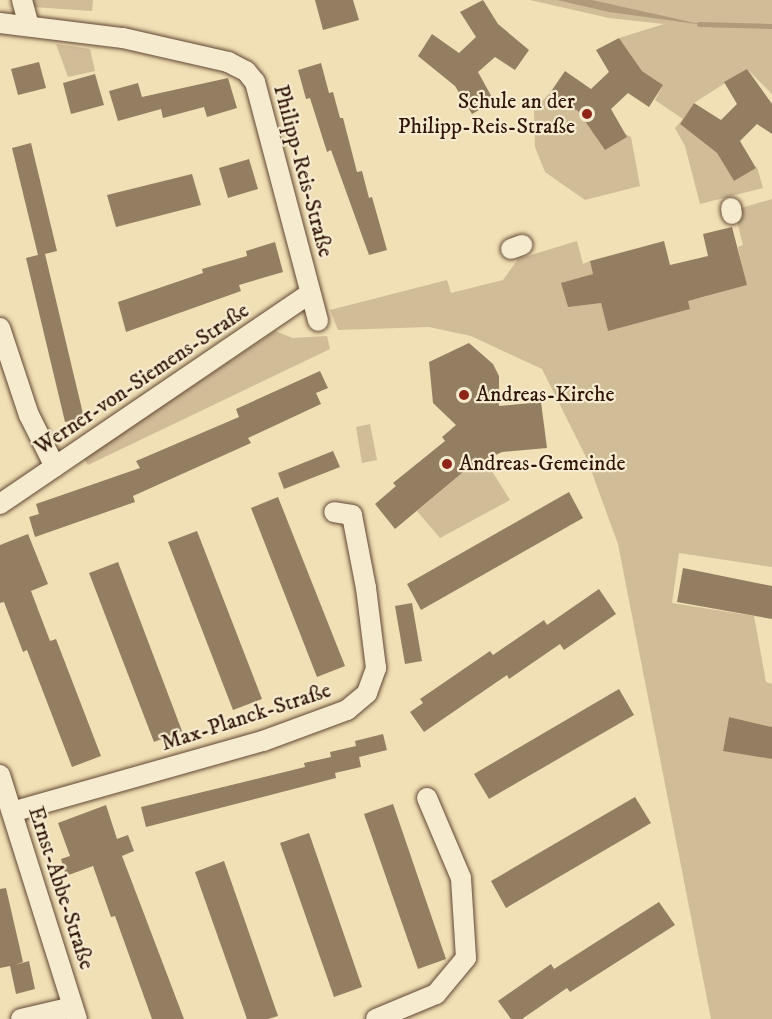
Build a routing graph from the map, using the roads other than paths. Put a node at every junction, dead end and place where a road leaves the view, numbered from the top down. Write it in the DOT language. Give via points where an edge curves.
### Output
graph roads {
  1 [pos="22,0"];
  2 [pos="0,23"];
  3 [pos="29,26"];
  4 [pos="310,293"];
  5 [pos="318,321"];
  6 [pos="0,328"];
  7 [pos="55,467"];
  8 [pos="0,504"];
  9 [pos="334,512"];
  10 [pos="1,780"];
  11 [pos="427,798"];
  12 [pos="12,812"];
  13 [pos="75,1013"];
  14 [pos="21,1019"];
  15 [pos="376,1019"];
  1 -- 3 [label="street"];
  2 -- 3 [label="street, Philipp-Reis-Straße"];
  3 -- 4 [label="street, Philipp-Reis-Straße" via="123,38 228,62 246,71 255,82"];
  4 -- 5 [label="street, Philipp-Reis-Straße"];
  4 -- 7 [label="street, Werner-von-Siemens-Straße"];
  6 -- 7 [label="street" via="29,415"];
  7 -- 8 [label="street, Werner-von-Siemens-Straße"];
  9 -- 12 [label="street, Max-Planck-Straße" via="352,515 366,588 376,668 367,693 347,710 263,741"];
  10 -- 12 [label="street, Ernst-Abbe-Straße"];
  11 -- 15 [label="street" via="461,878 466,958 436,994"];
  12 -- 13 [label="street, Ernst-Abbe-Straße"];
  13 -- 14 [label="street, Ernst-Abbe-Straße"];
}
